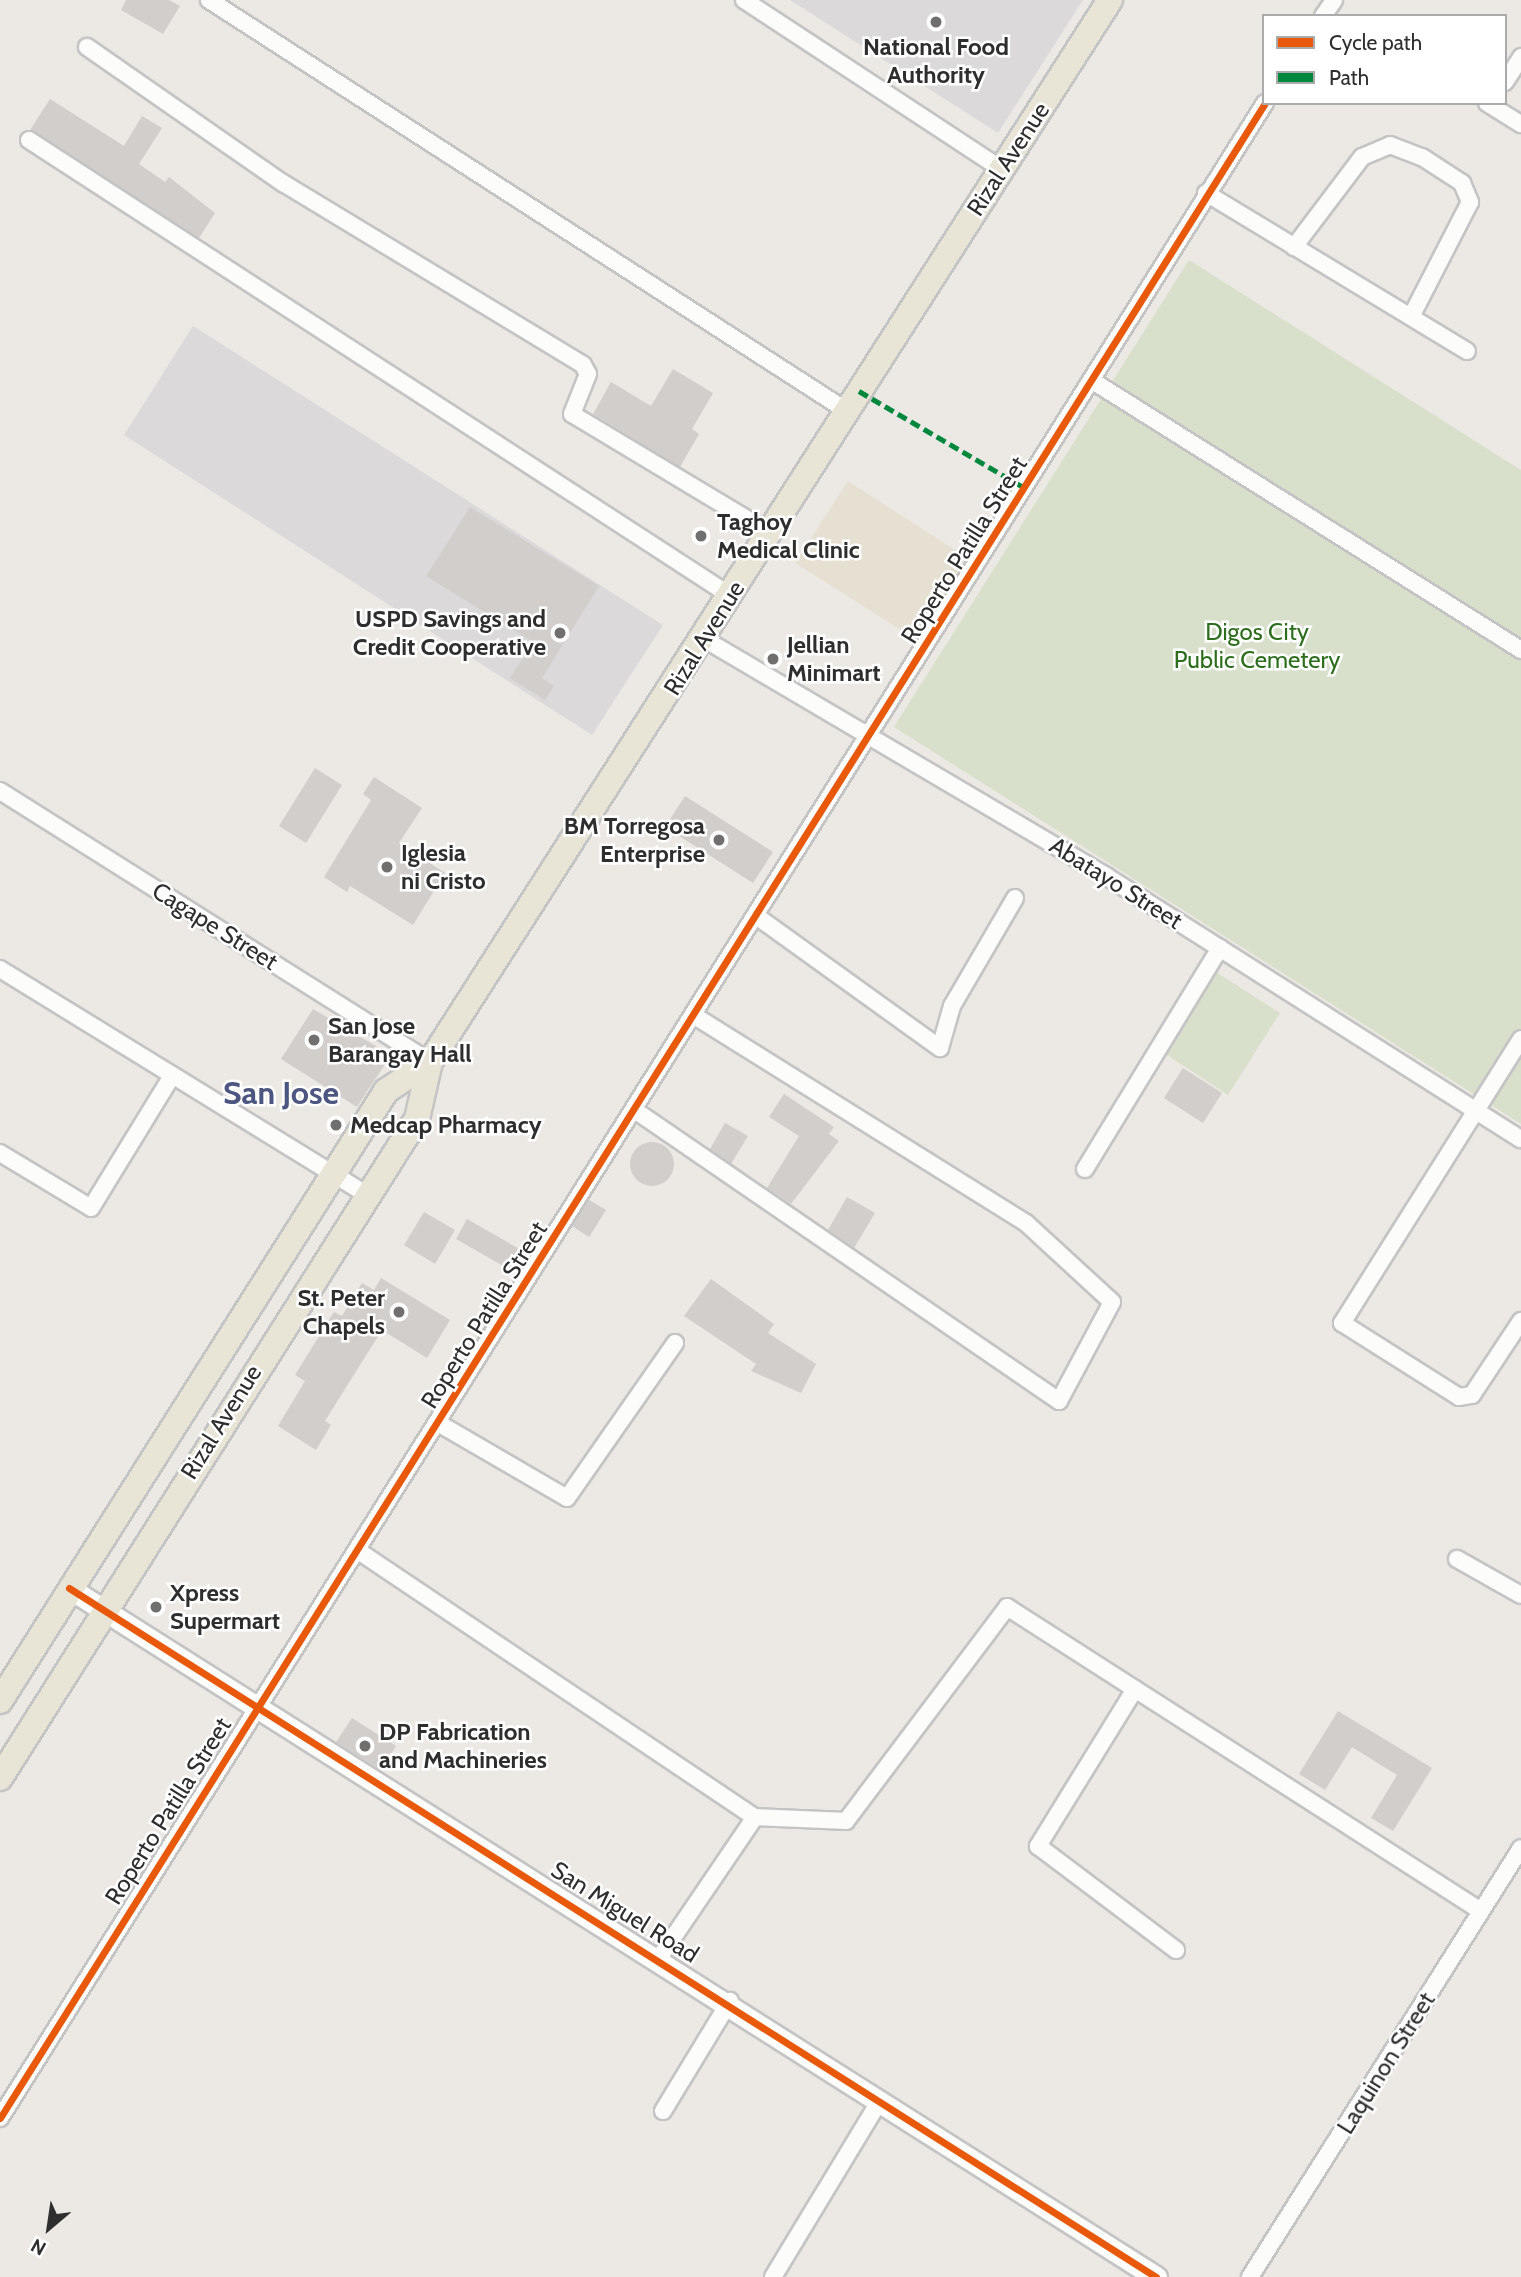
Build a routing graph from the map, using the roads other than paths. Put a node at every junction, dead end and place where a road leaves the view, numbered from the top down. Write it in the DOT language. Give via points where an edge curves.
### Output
graph roads {
  1 [pos="209,0"];
  2 [pos="744,0"];
  3 [pos="1111,0"];
  4 [pos="87,47"];
  5 [pos="1521,57"];
  6 [pos="1507,79"];
  7 [pos="1264,105"];
  8 [pos="1492,105"];
  9 [pos="1521,124"];
  10 [pos="29,140"];
  11 [pos="1001,169"];
  12 [pos="1206,193"];
  13 [pos="1294,247"];
  14 [pos="1411,317"];
  15 [pos="1467,351"];
  16 [pos="1091,380"];
  17 [pos="847,411"];
  18 [pos="770,533"];
  19 [pos="731,596"];
  20 [pos="704,639"];
  21 [pos="1521,650"];
  22 [pos="871,737"];
  23 [pos="0,791"];
  24 [pos="1015,898"];
  25 [pos="759,918"];
  26 [pos="1220,948"];
  27 [pos="0,969"];
  28 [pos="696,1017"];
  29 [pos="1521,1039"];
  30 [pos="430,1062"];
  31 [pos="172,1076"];
  32 [pos="636,1111"];
  33 [pos="1475,1111"];
  34 [pos="1521,1139"];
  35 [pos="0,1153"];
  36 [pos="1085,1170"];
  37 [pos="334,1174"];
  38 [pos="368,1195"];
  39 [pos="1521,1321"];
  40 [pos="675,1343"];
  41 [pos="438,1423"];
  42 [pos="357,1550"];
  43 [pos="1457,1559"];
  44 [pos="69,1588"];
  45 [pos="1521,1595"];
  46 [pos="104,1609"];
  47 [pos="1135,1689"];
  48 [pos="0,1701"];
  49 [pos="257,1704"];
  50 [pos="2,1772"];
  51 [pos="755,1817"];
  52 [pos="1521,1848"];
  53 [pos="1482,1911"];
  54 [pos="1176,1950"];
  55 [pos="660,1956"];
  56 [pos="730,2001"];
  57 [pos="880,2100"];
  58 [pos="663,2111"];
  59 [pos="0,2118"];
  60 [pos="773,2277"];
  61 [pos="1156,2277"];
  62 [pos="1250,2277"];
  1 -- 17 [label="street"];
  2 -- 11 [label="street"];
  3 -- 11 [label="main road, Rizal Avenue"];
  4 -- 18 [label="street" via="284,183 583,365 587,374 572,414"];
  5 -- 6 [label="street"];
  7 -- 12 [label="street, Roperto Patilla Street"];
  8 -- 9 [label="street"];
  10 -- 19 [label="street"];
  11 -- 17 [label="main road, Rizal Avenue"];
  12 -- 13 [label="street"];
  12 -- 16 [label="street, Roperto Patilla Street"];
  13 -- 14 [label="street"];
  13 -- 14 [label="street" via="1362,157 1390,145 1422,158 1462,183 1470,202"];
  14 -- 15 [label="street"];
  16 -- 21 [label="street"];
  16 -- 22 [label="street, Roperto Patilla Street"];
  17 -- 18 [label="main road, Rizal Avenue"];
  18 -- 19 [label="main road, Rizal Avenue"];
  19 -- 20 [label="main road, Rizal Avenue"];
  20 -- 22 [label="street, Abatayo Street"];
  20 -- 30 [label="main road, Rizal Avenue"];
  22 -- 25 [label="street, Roperto Patilla Street"];
  22 -- 26 [label="street, Abatayo Street"];
  23 -- 30 [label="street, Cagape Street"];
  24 -- 25 [label="street" via="951,1006 940,1048"];
  25 -- 28 [label="street, Roperto Patilla Street"];
  26 -- 33 [label="street, Abatayo Street"];
  26 -- 36 [label="street"];
  27 -- 31 [label="street"];
  28 -- 32 [label="street, Roperto Patilla Street"];
  28 -- 32 [label="street" via="1026,1223 1112,1302 1059,1401"];
  29 -- 33 [label="street"];
  30 -- 37 [label="main road, Rizal Avenue" via="386,1091"];
  30 -- 38 [label="main road, Rizal Avenue" via="418,1119"];
  31 -- 35 [label="street" via="91,1208"];
  31 -- 37 [label="street"];
  32 -- 41 [label="street, Roperto Patilla Street"];
  33 -- 34 [label="street, Abatayo Street"];
  33 -- 39 [label="street" via="1342,1324 1459,1397 1472,1395"];
  37 -- 38 [label="street"];
  37 -- 44 [label="main road, Rizal Avenue"];
  38 -- 46 [label="main road, Rizal Avenue"];
  40 -- 41 [label="street" via="567,1498"];
  41 -- 42 [label="street, Roperto Patilla Street"];
  42 -- 49 [label="street, Roperto Patilla Street"];
  42 -- 51 [label="street"];
  43 -- 45 [label="street"];
  44 -- 46 [label="street, San Miguel Road"];
  44 -- 48 [label="main road, Rizal Avenue"];
  46 -- 49 [label="street, San Miguel Road"];
  46 -- 50 [label="main road, Rizal Avenue"];
  47 -- 51 [label="street" via="1007,1607 846,1821"];
  47 -- 53 [label="street"];
  47 -- 54 [label="street" via="1038,1846"];
  49 -- 55 [label="street, San Miguel Road"];
  49 -- 59 [label="street, Roperto Patilla Street"];
  51 -- 55 [label="street"];
  52 -- 53 [label="street, Laquinon Street"];
  53 -- 62 [label="street, Laquinon Street"];
  55 -- 56 [label="street, San Miguel Road"];
  56 -- 57 [label="street, San Miguel Road"];
  56 -- 58 [label="street"];
  57 -- 60 [label="street"];
  57 -- 61 [label="street, San Miguel Road"];
}
